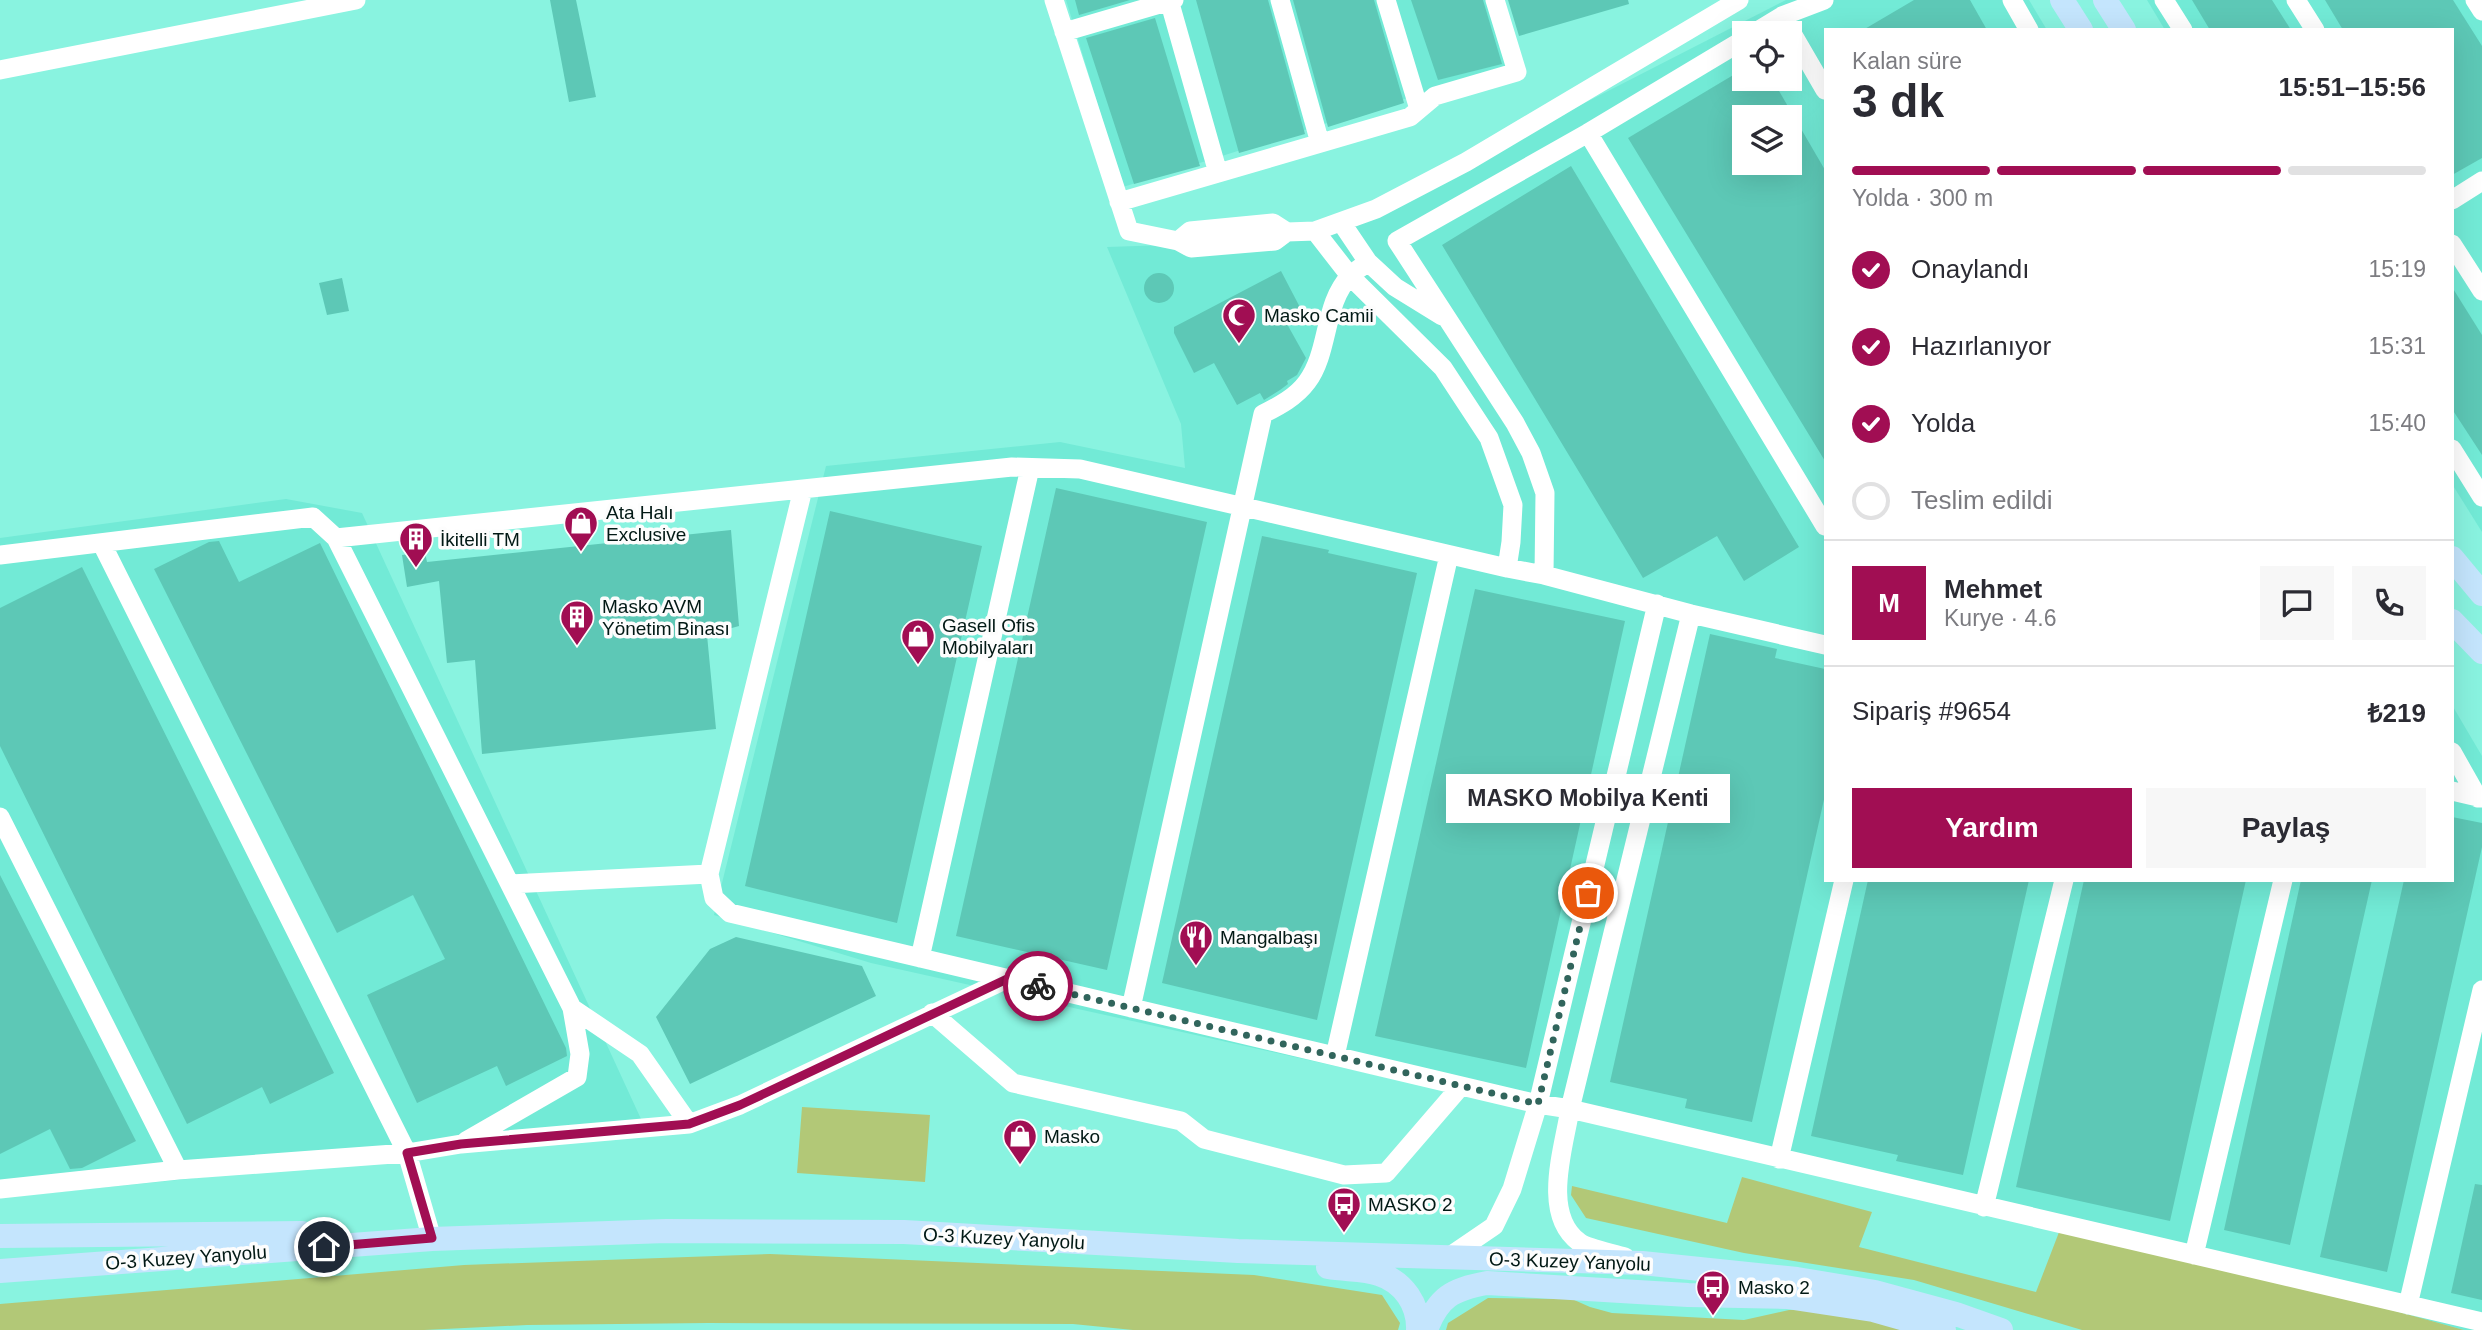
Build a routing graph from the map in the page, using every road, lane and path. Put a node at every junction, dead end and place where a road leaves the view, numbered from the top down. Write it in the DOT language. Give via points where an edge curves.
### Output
graph roads {
  1 [pos="356,0"];
  2 [pos="1054,0"];
  3 [pos="1171,0"];
  4 [pos="1280,0"];
  5 [pos="1386,0"];
  6 [pos="1495,0"];
  7 [pos="1739,0"];
  8 [pos="1824,0"];
  9 [pos="2012,0"];
  10 [pos="2062,0"];
  11 [pos="2105,0"];
  12 [pos="2164,0"];
  13 [pos="2296,0"];
  14 [pos="2475,0"];
  15 [pos="1710,8"];
  16 [pos="2482,11"];
  17 [pos="1782,16"];
  18 [pos="1774,21"];
  19 [pos="2028,28"];
  20 [pos="2080,28"];
  21 [pos="2123,28"];
  22 [pos="2182,28"];
  23 [pos="2314,28"];
  24 [pos="1064,32"];
  25 [pos="1732,47"];
  26 [pos="0,70"];
  27 [pos="1824,88"];
  28 [pos="1419,109"];
  29 [pos="1588,132"];
  30 [pos="1320,143"];
  31 [pos="1218,173"];
  32 [pos="2482,181"];
  33 [pos="2454,199"];
  34 [pos="1119,202"];
  35 [pos="1341,222"];
  36 [pos="1315,231"];
  37 [pos="2454,247"];
  38 [pos="1368,262"];
  39 [pos="1350,276"];
  40 [pos="2482,291"];
  41 [pos="1446,318"];
  42 [pos="2454,452"];
  43 [pos="1030,468"];
  44 [pos="803,489"];
  45 [pos="2482,497"];
  46 [pos="1244,508"];
  47 [pos="1824,524"];
  48 [pos="336,538"];
  49 [pos="102,544"];
  50 [pos="0,555"];
  51 [pos="1448,555"];
  52 [pos="2454,560"];
  53 [pos="1507,568"];
  54 [pos="1544,575"];
  55 [pos="2482,594"];
  56 [pos="1657,604"];
  57 [pos="1691,614"];
  58 [pos="2454,623"];
  59 [pos="1824,645"];
  60 [pos="2482,652"];
  61 [pos="2454,755"];
  62 [pos="2454,792"];
  63 [pos="2480,798"];
  64 [pos="0,817"];
  65 [pos="709,874"];
  66 [pos="1844,882"];
  67 [pos="2064,882"];
  68 [pos="2283,882"];
  69 [pos="510,884"];
  70 [pos="920,958"];
  71 [pos="1007,979"];
  72 [pos="2482,990"];
  73 [pos="572,1007"];
  74 [pos="1131,1008"];
  75 [pos="932,1013"];
  76 [pos="1335,1056"];
  77 [pos="1461,1086"];
  78 [pos="1538,1104"];
  79 [pos="1570,1109"];
  80 [pos="689,1124"];
  81 [pos="461,1144"];
  82 [pos="407,1153"];
  83 [pos="1779,1159"];
  84 [pos="178,1170"];
  85 [pos="0,1188"];
  86 [pos="1984,1207"];
  87 [pos="0,1236"];
  88 [pos="432,1238"];
  89 [pos="1238,1251"];
  90 [pos="2194,1255"];
  91 [pos="1450,1256"];
  92 [pos="1642,1264"];
  93 [pos="0,1271"];
  94 [pos="2408,1305"];
  95 [pos="2482,1322"];
  96 [pos="1418,1330"];
  97 [pos="1426,1330"];
  98 [pos="1944,1330"];
  99 [pos="2001,1330"];
  1 -- 26 [label="street"];
  2 -- 24 [label="street"];
  3 -- 24 [label="street"];
  3 -- 31 [label="street"];
  4 -- 30 [label="street"];
  5 -- 28 [label="street"];
  6 -- 28 [label="street" via="1517,72 1435,96"];
  7 -- 15 [label="street"];
  8 -- 17 [label="street"];
  9 -- 19 [label="street"];
  10 -- 20 [label="main road"];
  11 -- 21 [label="main road"];
  12 -- 22 [label="street"];
  13 -- 23 [label="street"];
  14 -- 16 [label="street"];
  15 -- 35 [label="street" via="1466,162"];
  17 -- 18 [label="street"];
  17 -- 27 [label="street"];
  24 -- 34 [label="street"];
  25 -- 29 [label="street"];
  28 -- 30 [label="street" via="1410,117"];
  29 -- 41 [label="street" via="1397,241"];
  29 -- 47 [label="street"];
  30 -- 31 [label="street"];
  31 -- 34 [label="street"];
  32 -- 33 [label="street"];
  34 -- 36 [label="street" via="1129,230 1178,241 1190,232 1272,223 1286,232"];
  35 -- 36 [label="street"];
  35 -- 38 [label="street"];
  36 -- 39 [label="street"];
  37 -- 40 [label="street"];
  38 -- 39 [label="street"];
  38 -- 41 [label="street" via="1395,287"];
  39 -- 46 [label="street" via="1332,308 1310,378 1287,401 1263,414"];
  39 -- 53 [label="street" via="1443,368 1489,438 1513,505"];
  41 -- 54 [label="street" via="1531,453 1545,494"];
  42 -- 45 [label="street"];
  43 -- 44 [label="street"];
  43 -- 46 [label="street" via="1080,469"];
  43 -- 70 [label="street"];
  44 -- 48 [label="street"];
  44 -- 65 [label="street"];
  46 -- 51 [label="street"];
  46 -- 74 [label="street"];
  48 -- 49 [label="street" via="313,517"];
  48 -- 69 [label="street"];
  49 -- 50 [label="street"];
  49 -- 82 [label="street"];
  51 -- 53 [label="street"];
  51 -- 76 [label="street"];
  52 -- 55 [label="main road"];
  53 -- 54 [label="street"];
  54 -- 56 [label="street"];
  56 -- 57 [label="street"];
  56 -- 78 [label="street"];
  57 -- 59 [label="street"];
  57 -- 79 [label="street"];
  58 -- 60 [label="main road"];
  61 -- 63 [label="street"];
  62 -- 63 [label="street"];
  64 -- 84 [label="street"];
  65 -- 69 [label="street"];
  65 -- 70 [label="street" via="714,898 730,913"];
  66 -- 83 [label="street"];
  67 -- 86 [label="street"];
  68 -- 90 [label="street"];
  69 -- 73 [label="street"];
  70 -- 71 [label="street"];
  71 -- 74 [label="street"];
  71 -- 75 [label="street"];
  72 -- 94 [label="street"];
  73 -- 80 [label="street" via="639,1054"];
  73 -- 81 [label="street" via="580,1054 577,1077"];
  74 -- 76 [label="street"];
  75 -- 77 [label="street" via="1013,1083 1181,1121 1204,1139 1344,1175 1386,1173"];
  75 -- 80 [label="street" via="740,1105"];
  76 -- 77 [label="street"];
  77 -- 78 [label="street"];
  78 -- 79 [label="street"];
  78 -- 91 [label="street" via="1512,1189 1494,1226"];
  79 -- 83 [label="street"];
  79 -- 92 [label="street" via="1556,1192 1559,1218 1579,1242"];
  80 -- 81 [label="street"];
  81 -- 82 [label="street"];
  82 -- 84 [label="street"];
  82 -- 88 [label="street"];
  83 -- 86 [label="street"];
  84 -- 85 [label="street"];
  86 -- 90 [label="street"];
  87 -- 88 [label="main road" via="301,1233"];
  88 -- 89 [label="main road, O-3 Kuzey Yanyolu" via="666,1231 904,1233"];
  88 -- 93 [label="main road, O-3 Kuzey Yanyolu"];
  89 -- 91 [label="main road, O-3 Kuzey Yanyolu"];
  89 -- 96 [label="main road" via="1379,1274 1399,1284 1414,1302"];
  90 -- 94 [label="street"];
  91 -- 92 [label="main road, O-3 Kuzey Yanyolu"];
  92 -- 99 [label="main road, O-3 Kuzey Yanyolu" via="1797,1279 1875,1293"];
  94 -- 95 [label="street"];
  97 -- 98 [label="main road, O-3 Kuzey Yanyolu" via="1439,1303 1450,1294 1487,1283 1787,1297 1873,1310"];
}
